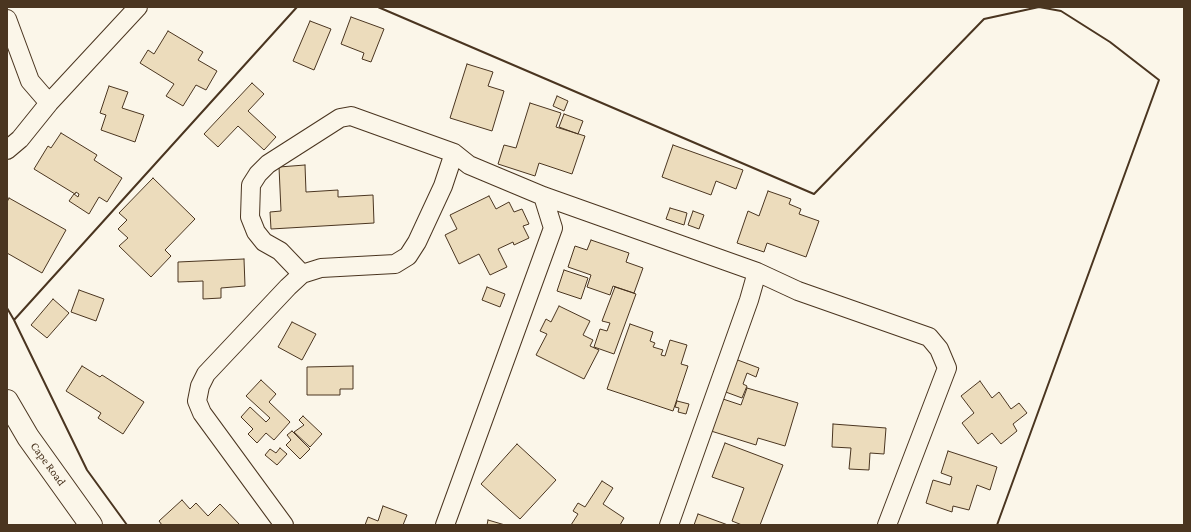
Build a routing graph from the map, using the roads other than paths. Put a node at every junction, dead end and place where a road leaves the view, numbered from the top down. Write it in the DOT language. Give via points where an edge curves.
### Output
graph roads {
  1 [pos="138,7"];
  2 [pos="7,19"];
  3 [pos="49,103"];
  4 [pos="7,150"];
  5 [pos="454,153"];
  6 [pos="543,196"];
  7 [pos="757,272"];
  8 [pos="302,274"];
  9 [pos="7,402"];
  10 [pos="91,525"];
  11 [pos="284,525"];
  12 [pos="445,525"];
  13 [pos="669,525"];
  14 [pos="887,525"];
  1 -- 3 [label="street"];
  2 -- 3 [label="street" via="30,81"];
  3 -- 4 [label="street" via="20,139"];
  5 -- 6 [label="street" via="470,165"];
  5 -- 8 [label="street" via="443,186 418,242 402,261 378,266 321,268"];
  5 -- 8 [label="street" via="346,116 268,164 251,185 252,224 264,242 280,251"];
  6 -- 7 [label="street"];
  6 -- 12 [label="street" via="553,228"];
  7 -- 13 [label="street"];
  7 -- 14 [label="street" via="798,291 922,335 940,349 947,368"];
  8 -- 11 [label="street" via="206,374 197,394 202,413"];
  9 -- 10 [label="main road, Cape Road" via="28,437"];
}
